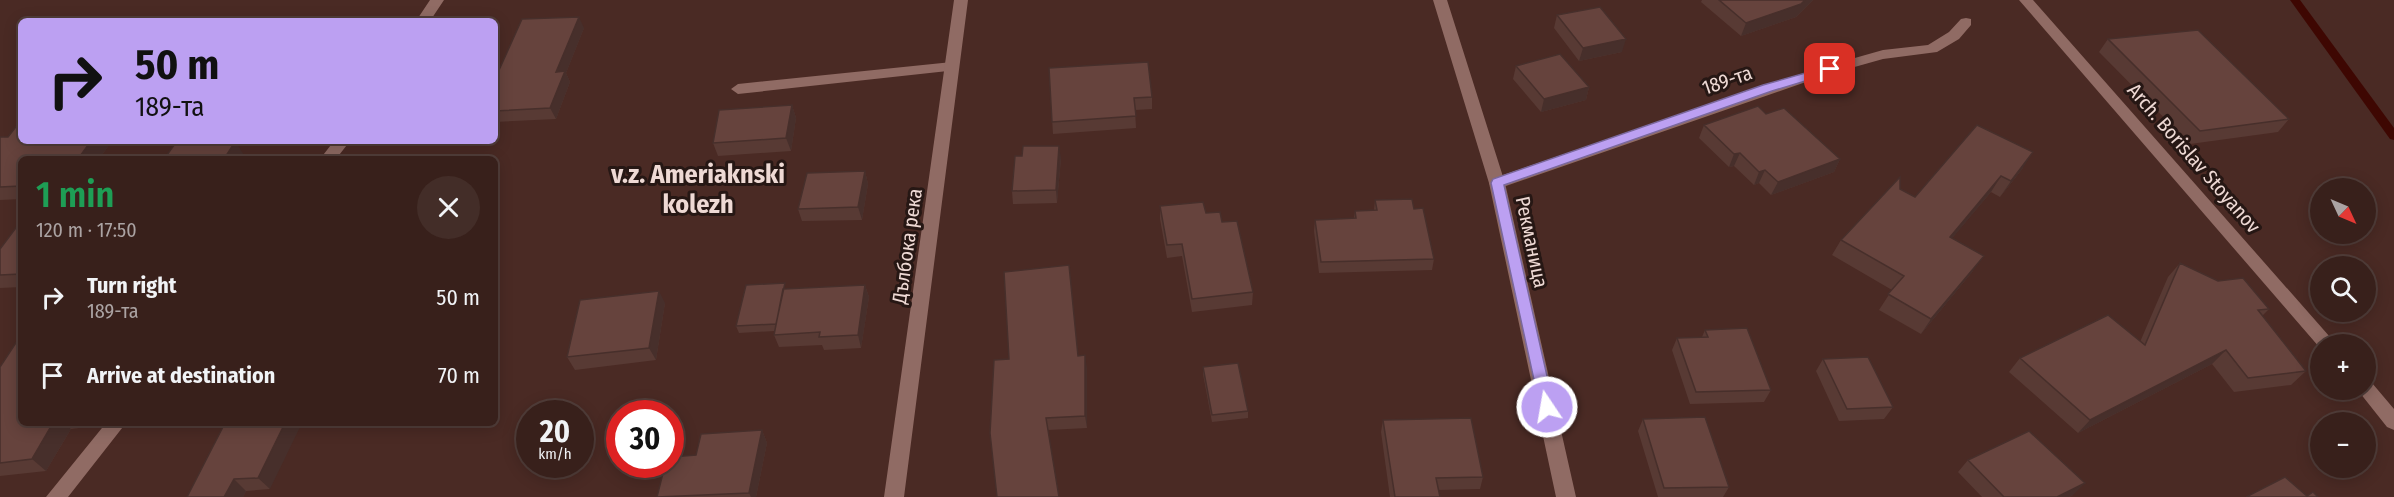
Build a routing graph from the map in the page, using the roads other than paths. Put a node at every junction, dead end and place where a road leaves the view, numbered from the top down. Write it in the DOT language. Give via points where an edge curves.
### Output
graph roads {
  1 [pos="437,0"];
  2 [pos="961,0"];
  3 [pos="1440,0"];
  4 [pos="2026,0"];
  5 [pos="425,18"];
  6 [pos="1965,22"];
  7 [pos="952,67"];
  8 [pos="738,89"];
  9 [pos="340,144"];
  10 [pos="330,156"];
  11 [pos="1497,183"];
  12 [pos="2318,334"];
  13 [pos="2376,400"];
  14 [pos="2394,422"];
  15 [pos="115,426"];
  16 [pos="56,497"];
  17 [pos="894,497"];
  18 [pos="1566,497"];
  1 -- 5 [label="street"];
  2 -- 7 [label="street, Дълбока река"];
  3 -- 11 [label="street, Рекманица"];
  4 -- 12 [label="street, Аrch. Borislav Stoyanov"];
  6 -- 11 [label="street, 189-та" via="1953,39 1928,52 1872,57 1768,88"];
  7 -- 8 [label="street"];
  7 -- 17 [label="street, Дълбока река"];
  9 -- 10 [label="street"];
  11 -- 18 [label="street, Рекманица"];
  13 -- 14 [label="street"];
  15 -- 16 [label="street"];
}
